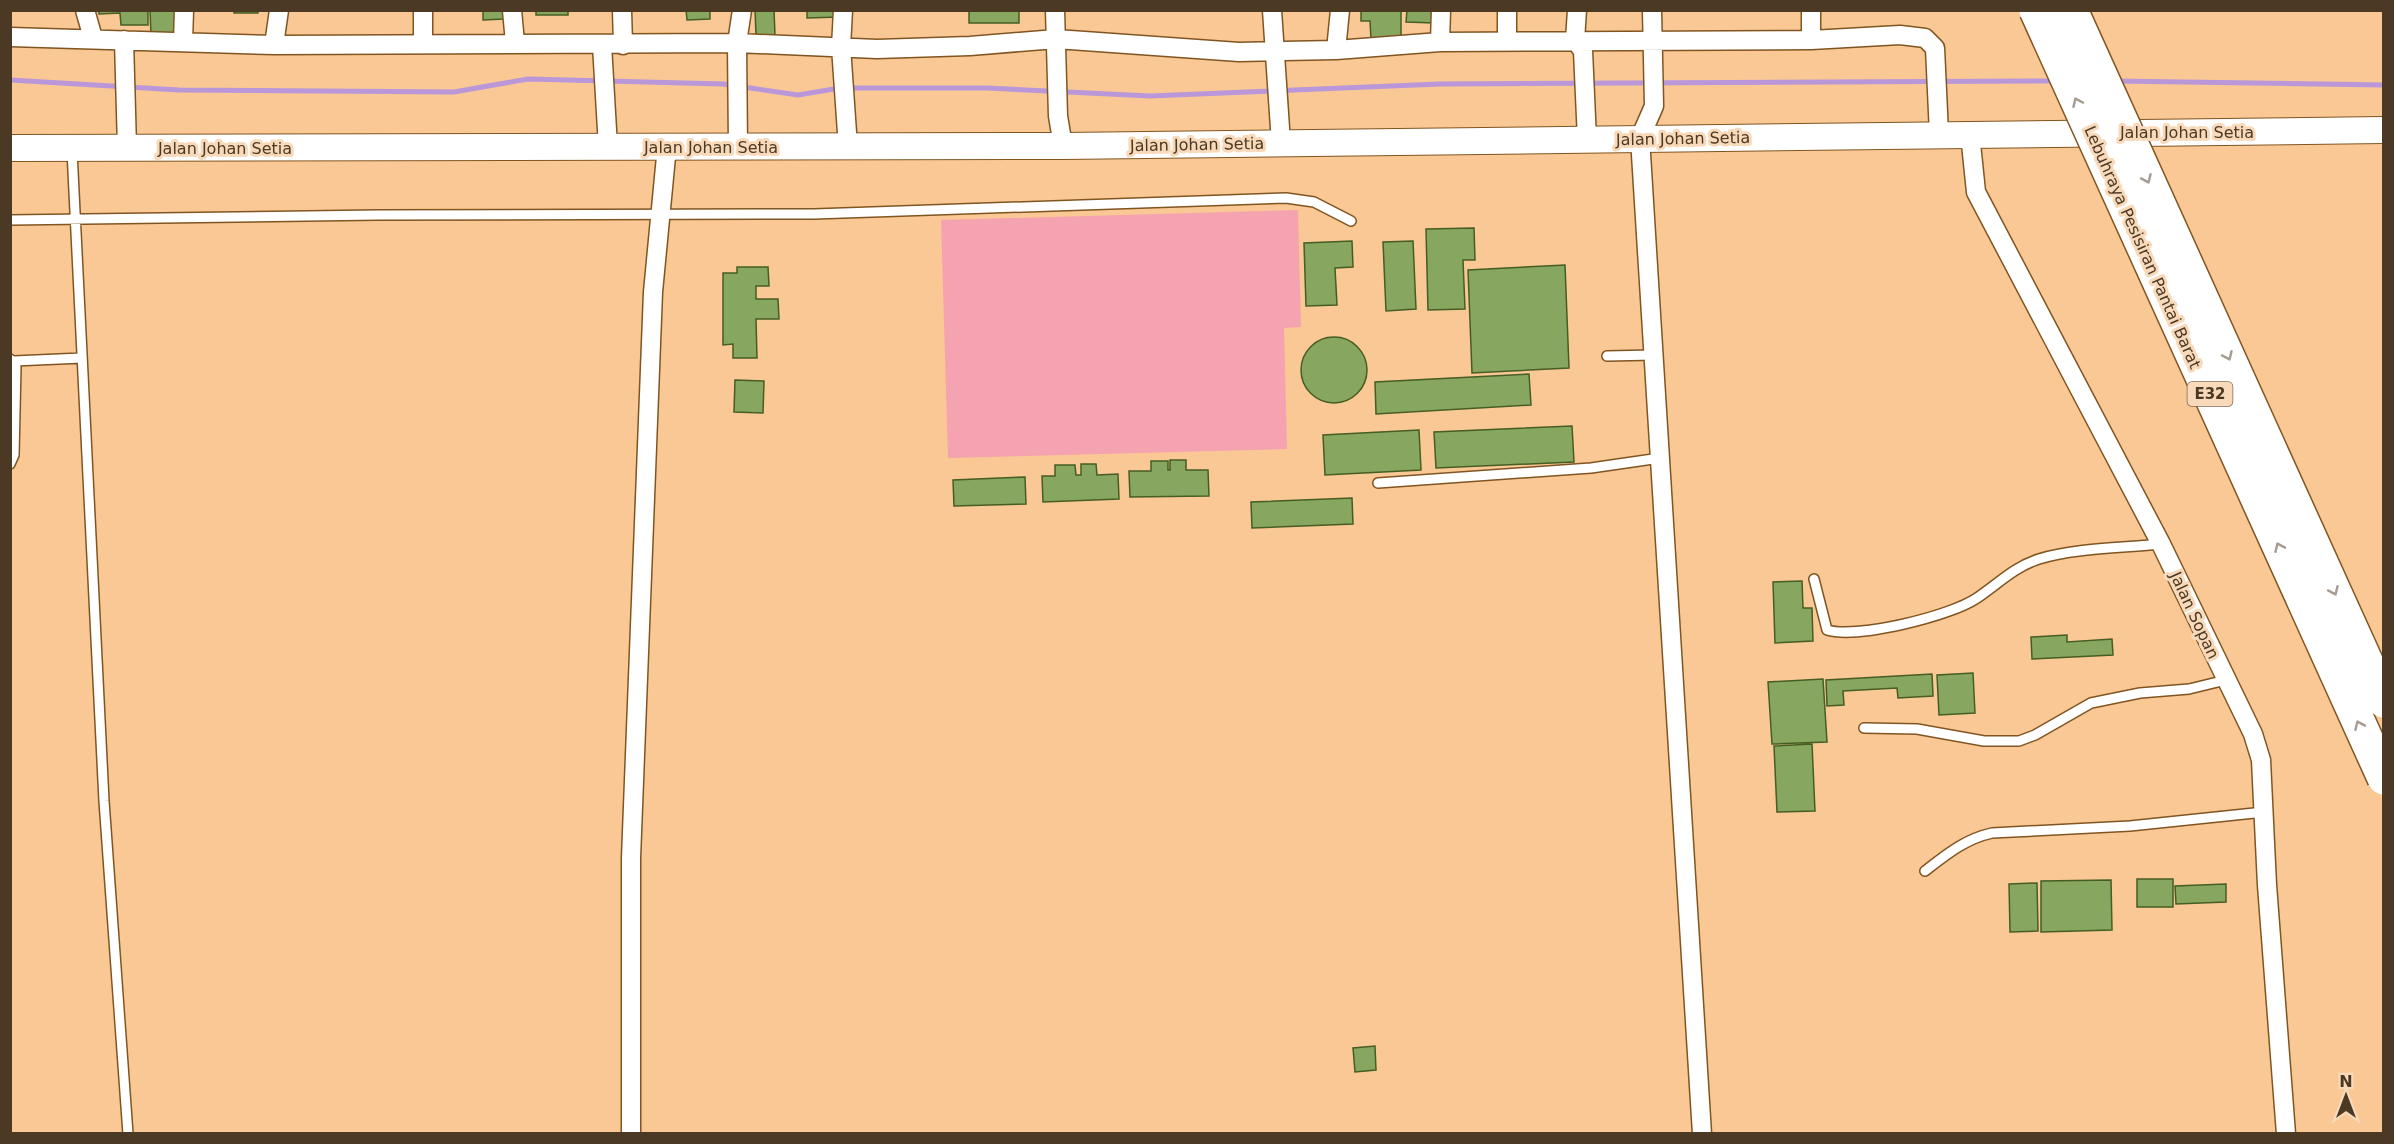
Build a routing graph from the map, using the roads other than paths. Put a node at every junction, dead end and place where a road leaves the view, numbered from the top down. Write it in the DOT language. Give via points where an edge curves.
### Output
graph roads {
  1 [pos="85,10"];
  2 [pos="184,10"];
  3 [pos="279,10"];
  4 [pos="423,10"];
  5 [pos="512,10"];
  6 [pos="622,10"];
  7 [pos="742,10"];
  8 [pos="843,10"];
  9 [pos="1055,10"];
  10 [pos="1272,10"];
  11 [pos="1340,10"];
  12 [pos="1441,10"];
  13 [pos="1507,10"];
  14 [pos="1577,10"];
  15 [pos="1652,10"];
  16 [pos="1811,10"];
  17 [pos="2036,10"];
  18 [pos="2071,10"];
  19 [pos="10,38"];
  20 [pos="93,38"];
  21 [pos="1811,40"];
  22 [pos="1507,41"];
  23 [pos="183,42"];
  24 [pos="1440,42"];
  25 [pos="515,43"];
  26 [pos="423,44"];
  27 [pos="273,45"];
  28 [pos="623,45"];
  29 [pos="1056,45"];
  30 [pos="1579,46"];
  31 [pos="124,47"];
  32 [pos="1654,47"];
  33 [pos="602,50"];
  34 [pos="738,50"];
  35 [pos="1336,50"];
  36 [pos="841,51"];
  37 [pos="1277,57"];
  38 [pos="2384,130"];
  39 [pos="607,134"];
  40 [pos="1939,134"];
  41 [pos="1970,134"];
  42 [pos="738,135"];
  43 [pos="1641,138"];
  44 [pos="1587,140"];
  45 [pos="1281,143"];
  46 [pos="667,146"];
  47 [pos="1062,146"];
  48 [pos="848,147"];
  49 [pos="10,148"];
  50 [pos="71,148"];
  51 [pos="127,148"];
  52 [pos="660,214"];
  53 [pos="75,218"];
  54 [pos="10,220"];
  55 [pos="1351,220"];
  56 [pos="1654,355"];
  57 [pos="1607,356"];
  58 [pos="82,358"];
  59 [pos="12,360"];
  60 [pos="1660,458"];
  61 [pos="10,464"];
  62 [pos="1378,483"];
  63 [pos="2161,544"];
  64 [pos="1814,579"];
  65 [pos="2226,680"];
  66 [pos="2384,701"];
  67 [pos="1864,728"];
  68 [pos="2384,778"];
  69 [pos="2264,812"];
  70 [pos="1925,871"];
  71 [pos="128,1134"];
  72 [pos="631,1134"];
  73 [pos="1702,1134"];
  74 [pos="2286,1134"];
  1 -- 20 [label="street"];
  2 -- 23 [label="street"];
  3 -- 27 [label="street"];
  4 -- 26 [label="street"];
  5 -- 25 [label="street"];
  6 -- 28 [label="street"];
  7 -- 34 [label="street"];
  8 -- 36 [label="street"];
  9 -- 29 [label="street"];
  10 -- 37 [label="street"];
  11 -- 35 [label="street"];
  12 -- 24 [label="street"];
  13 -- 22 [label="street"];
  14 -- 30 [label="street"];
  15 -- 32 [label="street"];
  16 -- 21 [label="street"];
  68 -- 17 [label="highway, Lebuhraya Pesisiran Pantai Barat / E32, one-way, bridge"];
  18 -- 66 [label="highway, Lebuhraya Pesisiran Pantai Barat / E32, one-way, bridge"];
  19 -- 20 [label="street"];
  20 -- 31 [label="street"];
  21 -- 32 [label="street"];
  21 -- 40 [label="street" via="1917,37 1930,42 1935,48"];
  22 -- 24 [label="street"];
  22 -- 30 [label="street"];
  23 -- 27 [label="street"];
  23 -- 31 [label="street"];
  24 -- 35 [label="street"];
  25 -- 26 [label="street"];
  25 -- 33 [label="street"];
  26 -- 27 [label="street"];
  28 -- 33 [label="street"];
  28 -- 34 [label="street"];
  29 -- 36 [label="street"];
  29 -- 37 [label="street"];
  29 -- 47 [label="street"];
  30 -- 32 [label="street"];
  30 -- 44 [label="street"];
  31 -- 51 [label="street"];
  32 -- 43 [label="street" via="1654,106"];
  33 -- 39 [label="street"];
  34 -- 36 [label="street"];
  34 -- 42 [label="street"];
  35 -- 37 [label="street"];
  36 -- 48 [label="street"];
  37 -- 45 [label="street"];
  38 -- 41 [label="main road, Jalan Johan Setia"];
  39 -- 46 [label="main road, Jalan Johan Setia"];
  39 -- 51 [label="main road, Jalan Johan Setia"];
  40 -- 41 [label="main road, Jalan Johan Setia"];
  40 -- 43 [label="main road, Jalan Johan Setia"];
  41 -- 63 [label="street, Jalan Sopan" via="1976,192"];
  42 -- 46 [label="main road, Jalan Johan Setia"];
  42 -- 48 [label="main road, Jalan Johan Setia"];
  43 -- 44 [label="main road, Jalan Johan Setia"];
  43 -- 56 [label="street"];
  44 -- 45 [label="main road, Jalan Johan Setia"];
  45 -- 47 [label="main road, Jalan Johan Setia"];
  46 -- 52 [label="street"];
  47 -- 48 [label="main road, Jalan Johan Setia"];
  49 -- 50 [label="main road, Jalan Johan Setia"];
  50 -- 51 [label="main road, Jalan Johan Setia"];
  50 -- 53 [label="lane"];
  52 -- 53 [label="lane"];
  52 -- 55 [label="lane" via="825,213 1287,198 1314,202"];
  52 -- 72 [label="street" via="653,292 631,858"];
  53 -- 54 [label="lane"];
  53 -- 58 [label="lane"];
  56 -- 57 [label="lane"];
  56 -- 60 [label="street"];
  58 -- 59 [label="lane"];
  58 -- 71 [label="lane" via="104,801"];
  59 -- 61 [label="lane" via="14,455"];
  60 -- 62 [label="lane" via="1591,468"];
  60 -- 73 [label="street"];
  63 -- 64 [label="lane" via="2042,558 2020,566 1976,599 1941,615 1859,632 1827,630"];
  63 -- 65 [label="street, Jalan Sopan"];
  65 -- 67 [label="lane" via="2091,703 2019,741 1992,742 1917,729"];
  65 -- 69 [label="street, Jalan Sopan" via="2253,734 2261,760"];
  69 -- 70 [label="lane" via="2130,826 1992,833 1959,845"];
  69 -- 74 [label="street, Jalan Sopan"];
}
